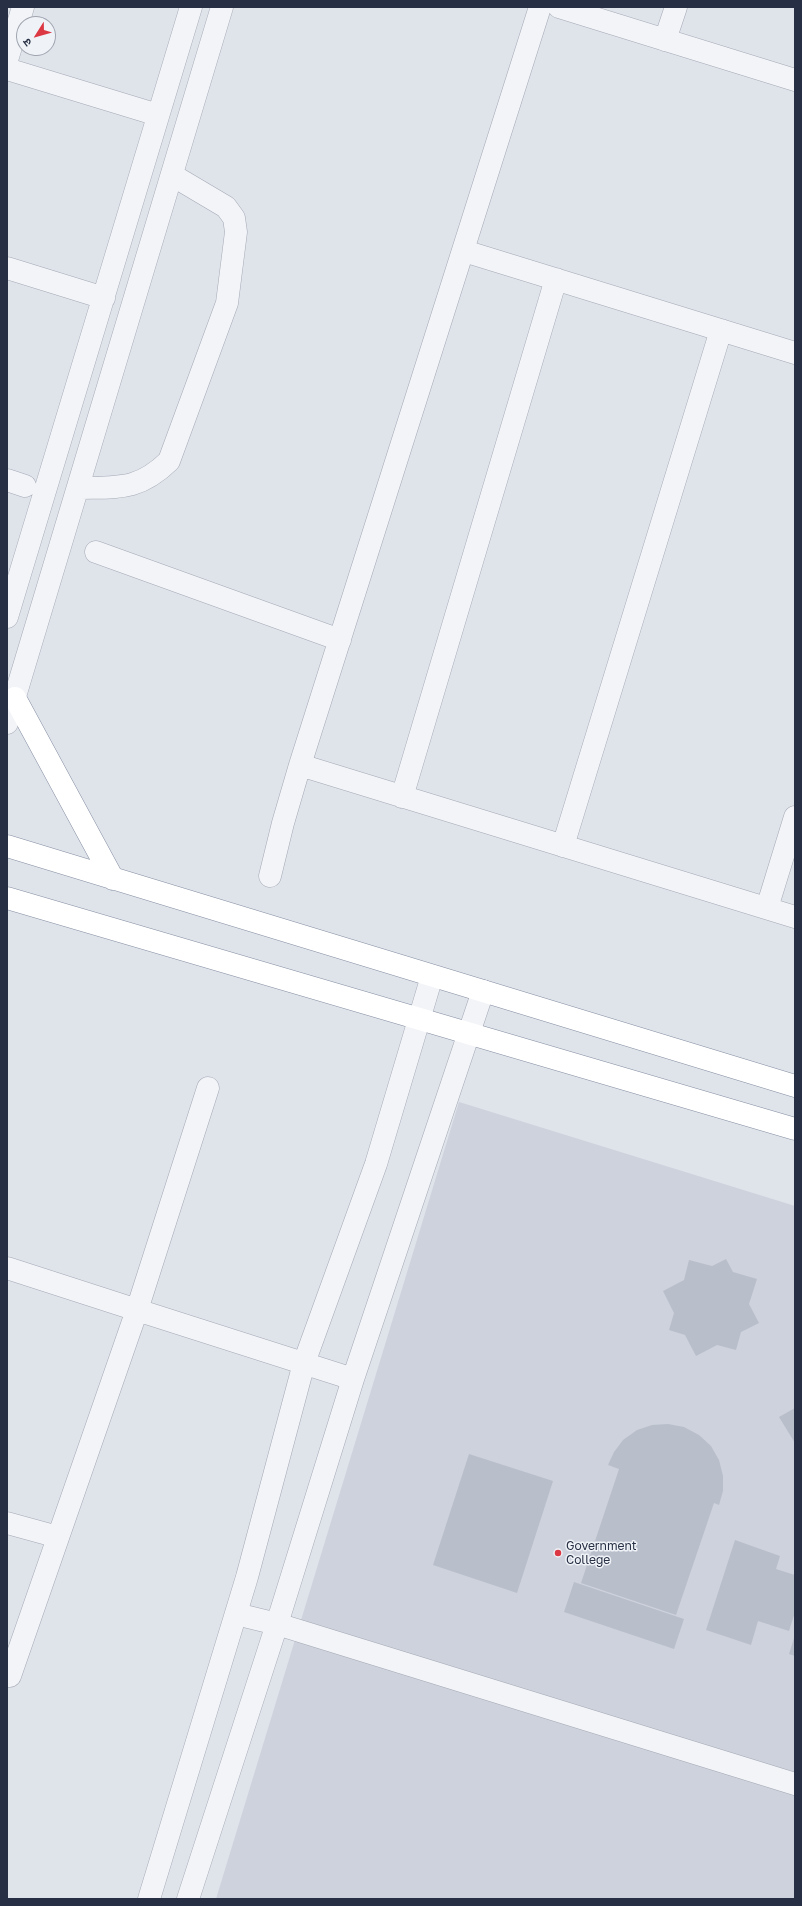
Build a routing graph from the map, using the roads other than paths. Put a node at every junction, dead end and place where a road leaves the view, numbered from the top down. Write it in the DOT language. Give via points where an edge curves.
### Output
graph roads {
  1 [pos="23,7"];
  2 [pos="191,7"];
  3 [pos="222,7"];
  4 [pos="540,7"];
  5 [pos="559,7"];
  6 [pos="676,7"];
  7 [pos="665,40"];
  8 [pos="7,60"];
  9 [pos="7,68"];
  10 [pos="795,80"];
  11 [pos="158,116"];
  12 [pos="172,175"];
  13 [pos="464,251"];
  14 [pos="7,268"];
  15 [pos="556,279"];
  16 [pos="104,298"];
  17 [pos="721,330"];
  18 [pos="795,352"];
  19 [pos="78,488"];
  20 [pos="96,552"];
  21 [pos="7,617"];
  22 [pos="340,640"];
  23 [pos="14,698"];
  24 [pos="7,723"];
  25 [pos="300,766"];
  26 [pos="402,797"];
  27 [pos="795,817"];
  28 [pos="7,846"];
  29 [pos="563,846"];
  30 [pos="270,876"];
  31 [pos="113,878"];
  32 [pos="7,898"];
  33 [pos="767,908"];
  34 [pos="795,917"];
  35 [pos="432,976"];
  36 [pos="483,991"];
  37 [pos="419,1019"];
  38 [pos="469,1033"];
  39 [pos="795,1086"];
  40 [pos="208,1088"];
  41 [pos="795,1129"];
  42 [pos="7,1268"];
  43 [pos="137,1310"];
  44 [pos="304,1363"];
  45 [pos="353,1379"];
  46 [pos="7,1523"];
  47 [pos="58,1537"];
  48 [pos="236,1614"];
  49 [pos="277,1624"];
  50 [pos="8,1679"];
  51 [pos="795,1784"];
  52 [pos="149,1899"];
  53 [pos="188,1899"];
  1 -- 8 [label="street"];
  2 -- 11 [label="street"];
  3 -- 12 [label="street"];
  4 -- 13 [label="street"];
  5 -- 7 [label="street"];
  6 -- 7 [label="street"];
  7 -- 10 [label="street"];
  9 -- 11 [label="street"];
  11 -- 16 [label="street"];
  12 -- 19 [label="street"];
  12 -- 19 [label="street" via="226,207 234,218 236,232 227,303 169,461 156,474 138,484"];
  13 -- 15 [label="street"];
  13 -- 22 [label="street"];
  14 -- 16 [label="street"];
  15 -- 17 [label="street"];
  15 -- 26 [label="street"];
  16 -- 21 [label="street"];
  17 -- 18 [label="street"];
  17 -- 29 [label="street"];
  19 -- 23 [label="street"];
  20 -- 22 [label="street"];
  22 -- 25 [label="street"];
  23 -- 24 [label="street"];
  23 -- 31 [label="highway"];
  25 -- 26 [label="street"];
  25 -- 30 [label="street"];
  26 -- 29 [label="street"];
  27 -- 33 [label="street"];
  28 -- 31 [label="highway"];
  29 -- 33 [label="street"];
  31 -- 35 [label="highway"];
  32 -- 37 [label="highway"];
  33 -- 34 [label="street"];
  35 -- 36 [label="highway"];
  35 -- 37 [label="street"];
  36 -- 38 [label="street"];
  36 -- 39 [label="highway"];
  37 -- 38 [label="highway"];
  37 -- 44 [label="street" via="376,1164"];
  38 -- 41 [label="highway"];
  38 -- 45 [label="street"];
  40 -- 43 [label="street"];
  42 -- 43 [label="street"];
  43 -- 44 [label="street"];
  43 -- 47 [label="street"];
  44 -- 45 [label="street"];
  44 -- 48 [label="street"];
  45 -- 49 [label="street"];
  46 -- 47 [label="street"];
  47 -- 50 [label="street"];
  48 -- 49 [label="street"];
  48 -- 52 [label="street"];
  49 -- 51 [label="street"];
  49 -- 53 [label="street"];
}
